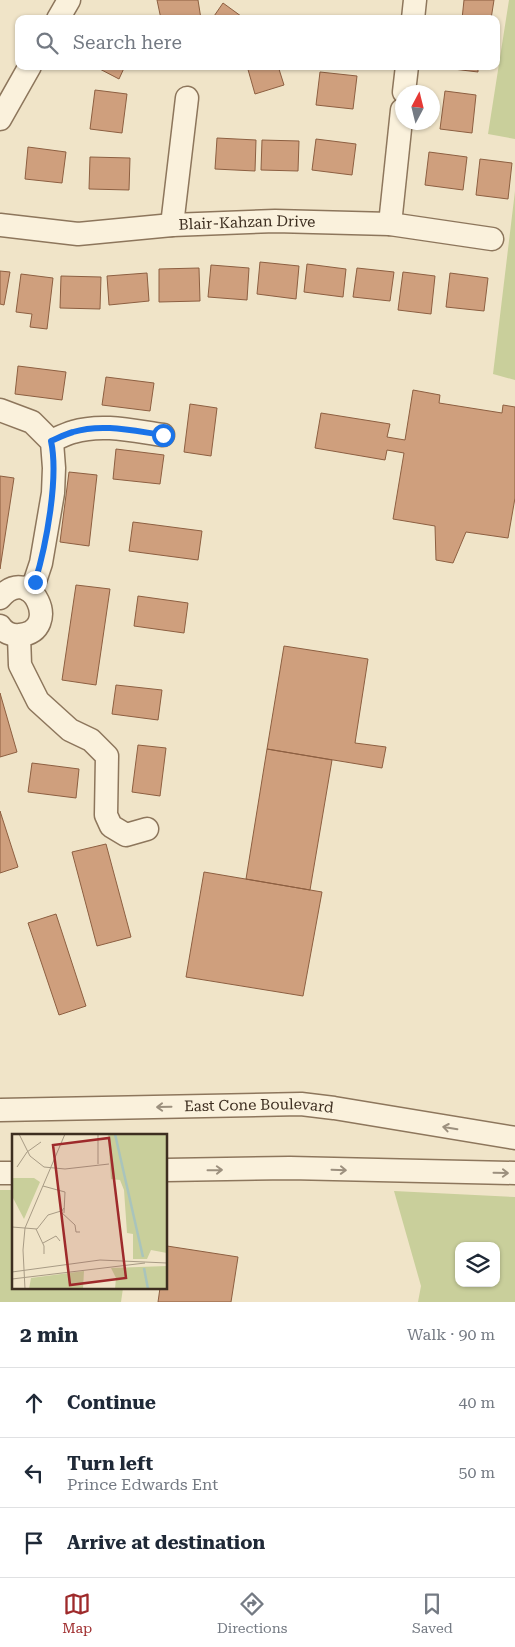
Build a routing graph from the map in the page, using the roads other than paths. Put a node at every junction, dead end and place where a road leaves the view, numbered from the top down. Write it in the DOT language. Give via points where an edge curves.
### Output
graph roads {
  1 [pos="68,0"];
  2 [pos="415,0"];
  3 [pos="60,15"];
  4 [pos="413,15"];
  5 [pos="28,70"];
  6 [pos="407,70"];
  7 [pos="405,85"];
  8 [pos="187,98"];
  9 [pos="0,119"];
  10 [pos="400,130"];
  11 [pos="390,224"];
  12 [pos="0,225"];
  13 [pos="172,225"];
  14 [pos="492,239"];
  15 [pos="0,410"];
  16 [pos="163,435"];
  17 [pos="51,441"];
  18 [pos="28,590"];
  19 [pos="0,598"];
  20 [pos="9,631"];
  21 [pos="147,830"];
  22 [pos="0,1110"];
  23 [pos="515,1138"];
  24 [pos="168,1170"];
  25 [pos="515,1174"];
  1 -- 3 [label="street"];
  2 -- 4 [label="street"];
  5 -- 9 [label="street"];
  6 -- 7 [label="street"];
  8 -- 13 [label="street"];
  10 -- 11 [label="street"];
  11 -- 13 [label="street, Blair-Kahzan Drive" via="275,221"];
  11 -- 14 [label="street, Blair-Kahzan Drive"];
  12 -- 13 [label="street, Blair-Kahzan Drive" via="78,234"];
  15 -- 17 [label="street" via="32,422"];
  16 -- 17 [label="street" via="93,428"];
  17 -- 18 [label="street" via="53,493 40,563 35,582"];
  18 -- 19 [label="street" via="14,588"];
  18 -- 20 [label="street" via="37,597 41,606 36,627 27,634"];
  20 -- 21 [label="street" via="20,665 38,701 70,730 91,740 107,756 106,815 111,826 126,835"];
  23 -- 22 [label="street, East Cone Boulevard, one-way" via="301,1104"];
  24 -- 25 [label="street, one-way" via="290,1168"];
}
